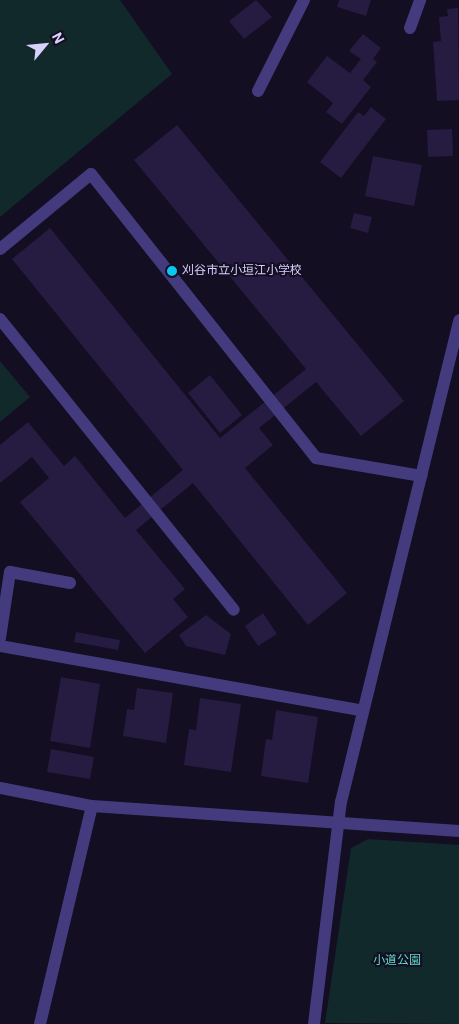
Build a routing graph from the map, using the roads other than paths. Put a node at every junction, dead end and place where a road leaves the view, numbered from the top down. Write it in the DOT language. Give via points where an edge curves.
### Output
graph roads {
  1 [pos="304,0"];
  2 [pos="420,0"];
  3 [pos="410,28"];
  4 [pos="258,91"];
  5 [pos="0,249"];
  6 [pos="0,319"];
  7 [pos="459,320"];
  8 [pos="421,476"];
  9 [pos="5,571"];
  10 [pos="70,583"];
  11 [pos="234,610"];
  12 [pos="0,638"];
  13 [pos="0,646"];
  14 [pos="362,710"];
  15 [pos="0,788"];
  16 [pos="92,806"];
  17 [pos="338,823"];
  18 [pos="459,831"];
  19 [pos="40,1024"];
  20 [pos="314,1024"];
  1 -- 4 [label="street"];
  2 -- 3 [label="street"];
  5 -- 8 [label="street" via="91,174 316,458"];
  6 -- 11 [label="street"];
  7 -- 8 [label="street"];
  8 -- 14 [label="street"];
  9 -- 10 [label="street"];
  9 -- 12 [label="street"];
  13 -- 14 [label="street"];
  14 -- 17 [label="street"];
  15 -- 16 [label="street"];
  16 -- 17 [label="street"];
  16 -- 19 [label="street"];
  17 -- 18 [label="street"];
  17 -- 20 [label="street"];
}
